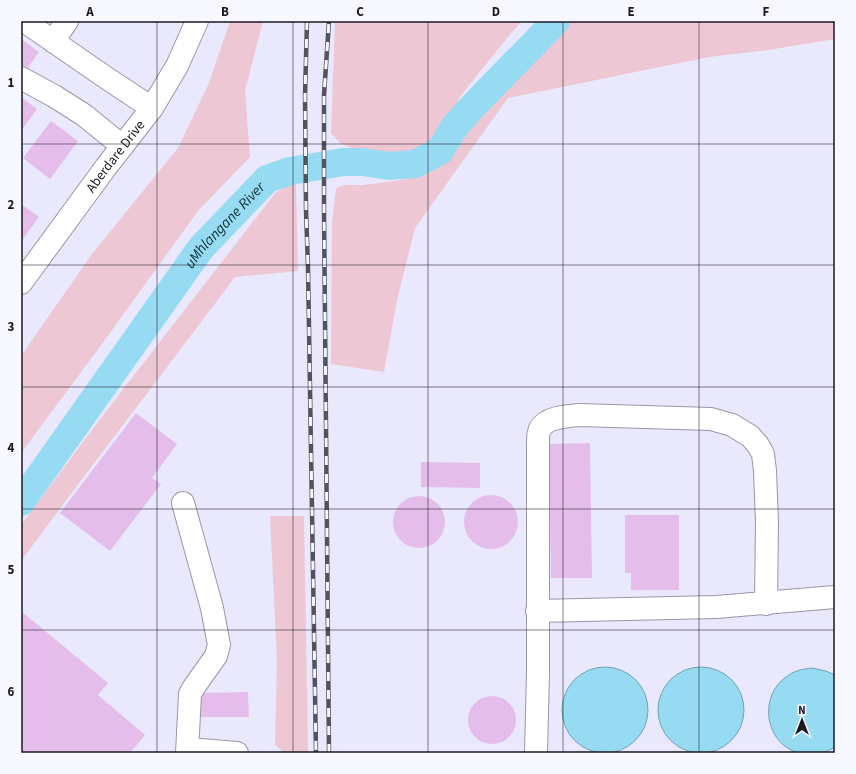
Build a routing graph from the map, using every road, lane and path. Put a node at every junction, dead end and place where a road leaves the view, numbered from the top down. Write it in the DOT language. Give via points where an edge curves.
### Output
graph roads {
  1 [pos="24,21"];
  2 [pos="67,21"];
  3 [pos="197,21"];
  4 [pos="54,42"];
  5 [pos="21,78"];
  6 [pos="152,108"];
  7 [pos="122,146"];
  8 [pos="21,283"];
  9 [pos="183,503"];
  10 [pos="835,597"];
  11 [pos="766,604"];
  12 [pos="538,611"];
  13 [pos="188,751"];
  14 [pos="238,753"];
  15 [pos="536,753"];
  1 -- 4 [label="street"];
  2 -- 4 [label="street"];
  3 -- 6 [label="street, Aberdare Drive" via="177,66"];
  4 -- 6 [label="street"];
  5 -- 7 [label="street" via="84,115"];
  6 -- 7 [label="street, Aberdare Drive"];
  7 -- 8 [label="street, Aberdare Drive"];
  9 -- 13 [label="street" via="212,608 219,645 216,656 190,694"];
  10 -- 11 [label="street"];
  11 -- 12 [label="street"];
  11 -- 12 [label="street" via="765,471 763,454 750,436 711,419 578,415 563,416 548,422 539,433"];
  12 -- 15 [label="street"];
  13 -- 14 [label="street"];
}
